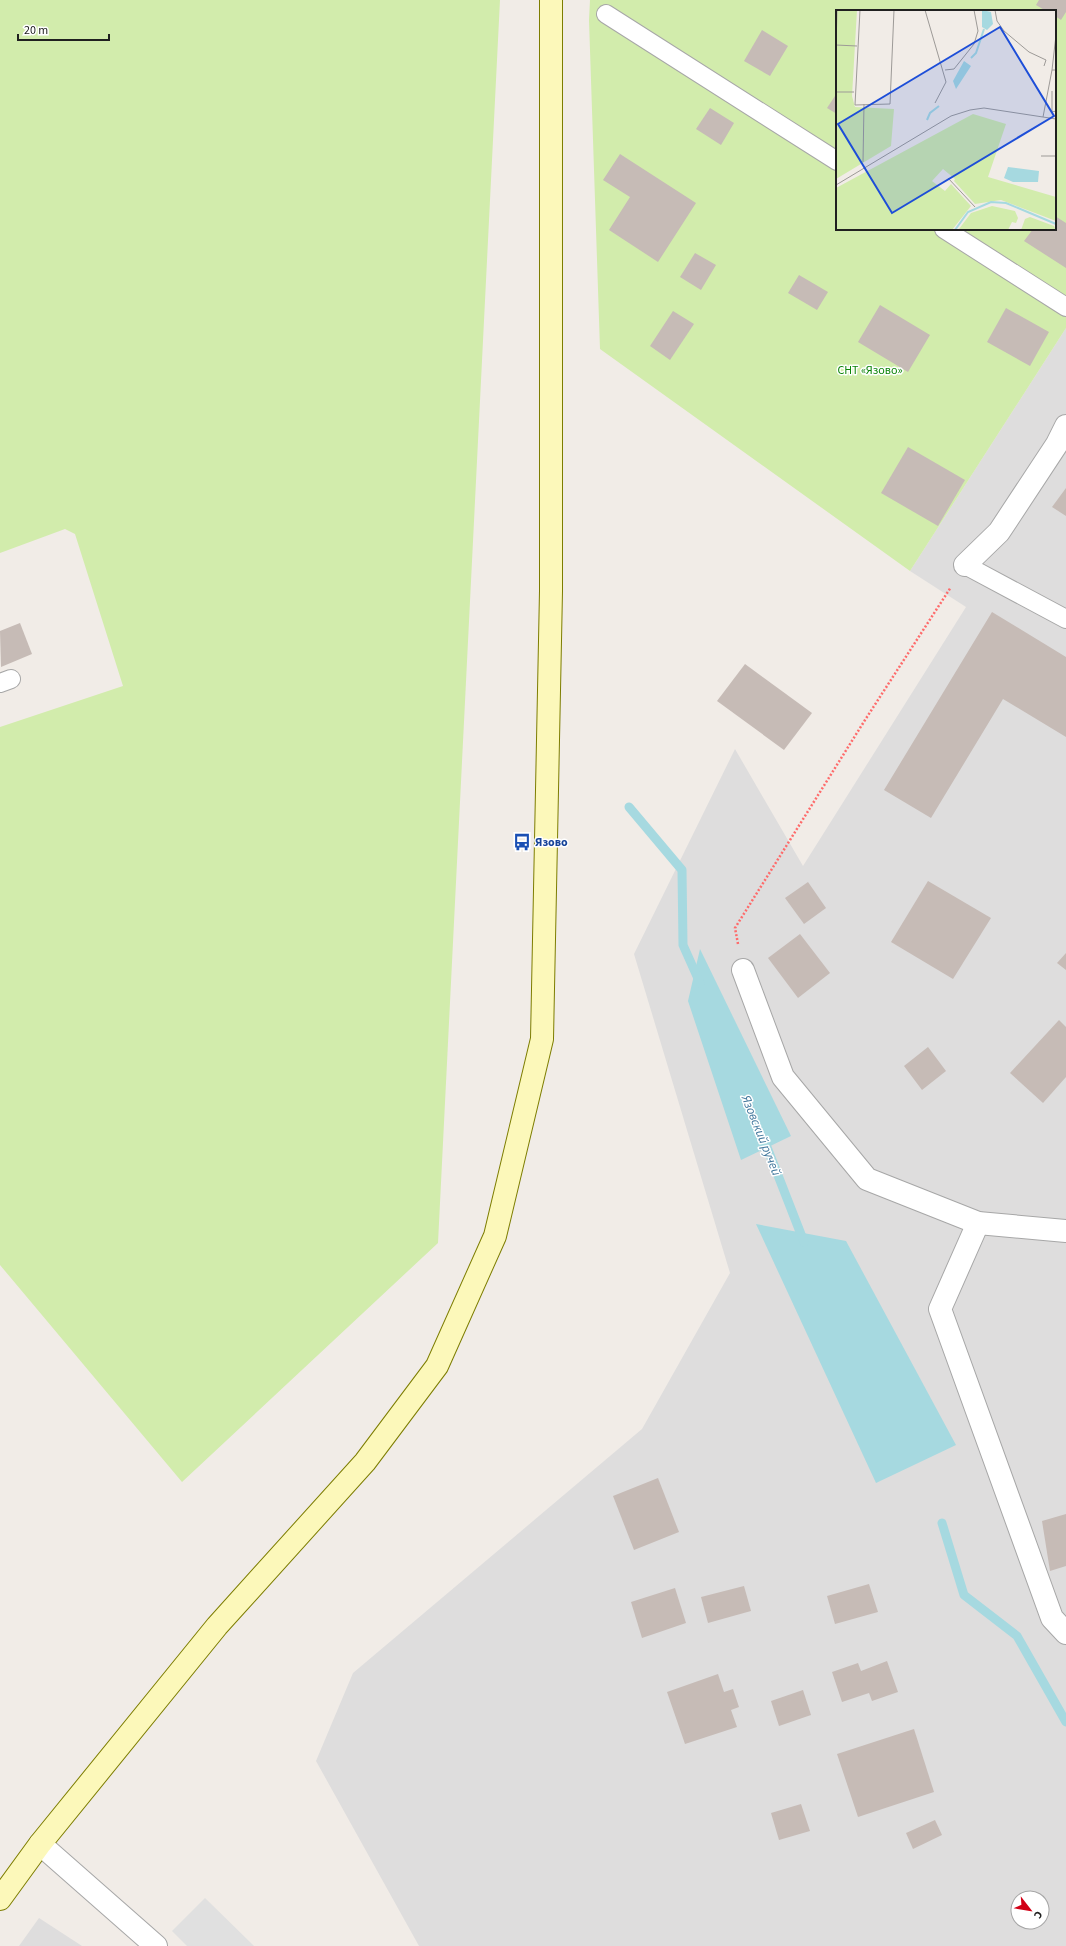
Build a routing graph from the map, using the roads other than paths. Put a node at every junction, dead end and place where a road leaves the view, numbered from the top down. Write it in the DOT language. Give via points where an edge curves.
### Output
graph roads {
  1 [pos="551,0"];
  2 [pos="606,14"];
  3 [pos="836,160"];
  4 [pos="946,230"];
  5 [pos="1066,307"];
  6 [pos="1066,426"];
  7 [pos="965,565"];
  8 [pos="1066,619"];
  9 [pos="743,970"];
  10 [pos="978,1223"];
  11 [pos="1066,1231"];
  12 [pos="1066,1633"];
  13 [pos="40,1844"];
  14 [pos="0,1899"];
  15 [pos="156,1946"];
  1 -- 13 [label="main road" via="551,591 542,1039 495,1236 437,1366 365,1462 217,1626"];
  2 -- 3 [label="lane"];
  4 -- 5 [label="lane"];
  6 -- 7 [label="street" via="1057,444 999,532"];
  7 -- 8 [label="lane"];
  9 -- 10 [label="street" via="784,1077 867,1179"];
  10 -- 11 [label="street"];
  10 -- 12 [label="street" via="940,1309 1052,1618"];
  13 -- 14 [label="main road"];
  13 -- 15 [label="street"];
}
